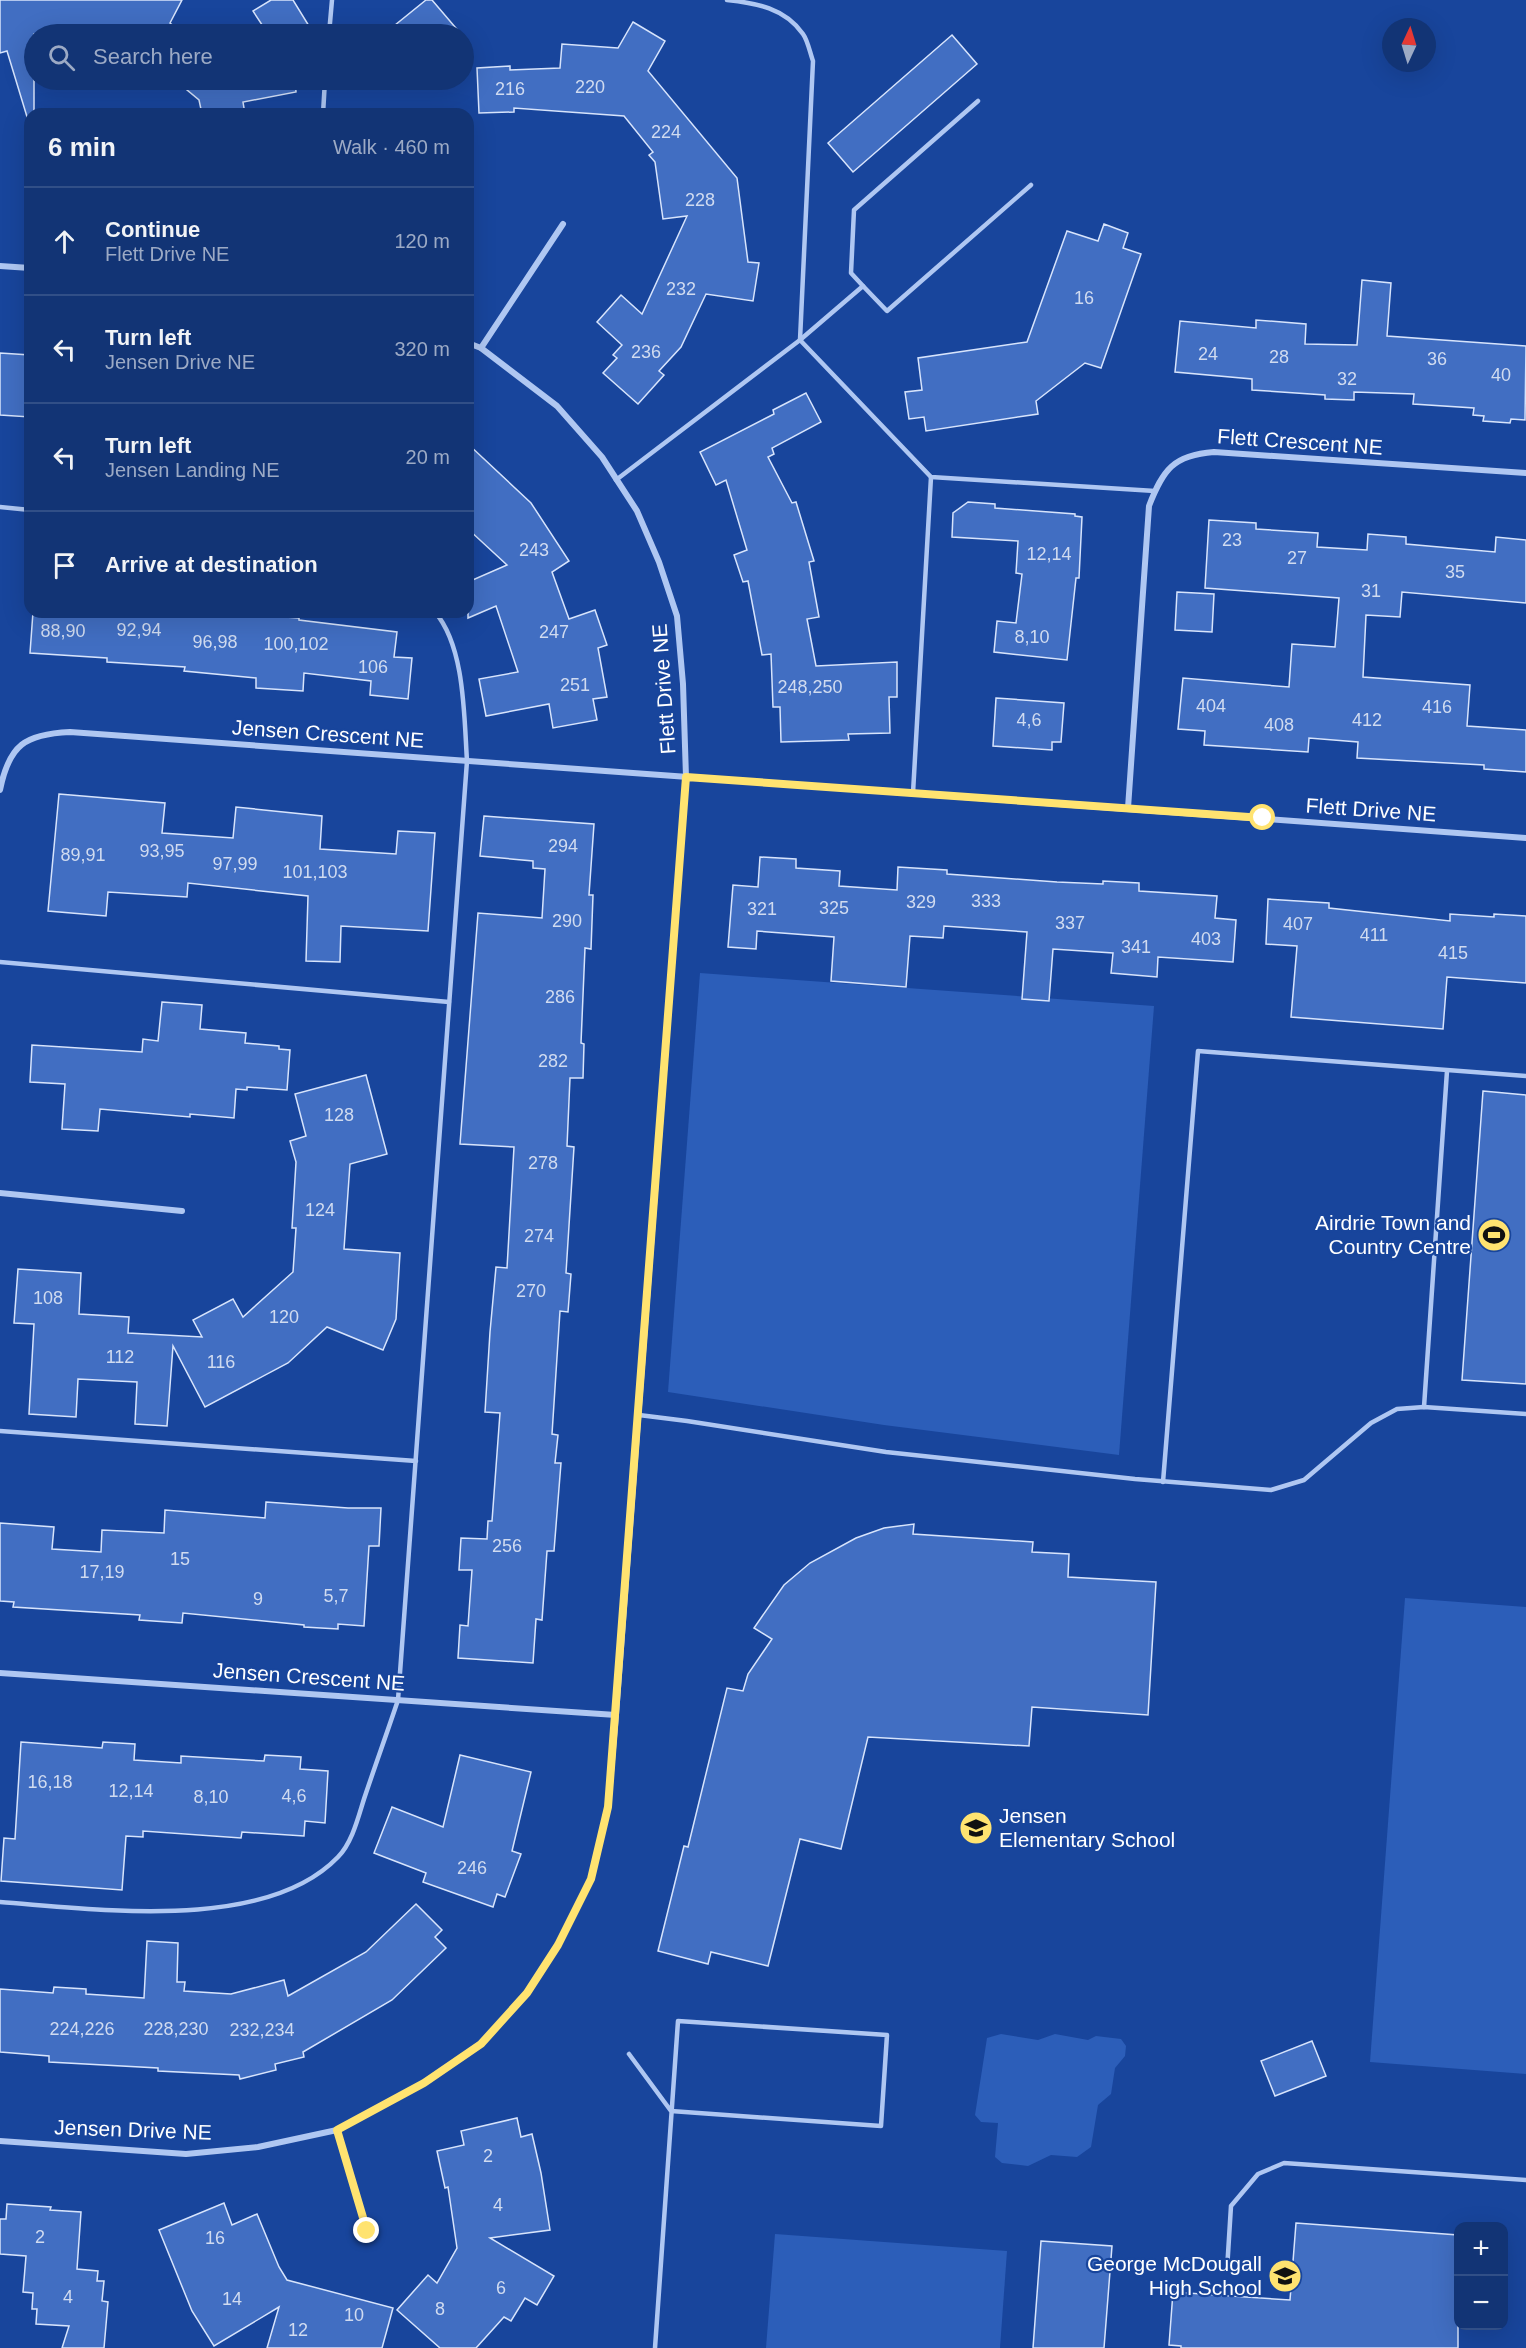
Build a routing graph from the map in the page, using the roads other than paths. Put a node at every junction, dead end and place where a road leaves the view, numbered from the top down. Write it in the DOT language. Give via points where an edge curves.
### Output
graph roads {
  1 [pos="332,0"];
  2 [pos="727,0"];
  3 [pos="330,24"];
  4 [pos="325,90"];
  5 [pos="978,101"];
  6 [pos="324,108"];
  7 [pos="1031,185"];
  8 [pos="562,224"];
  9 [pos="0,266"];
  10 [pos="24,268"];
  11 [pos="863,286"];
  12 [pos="800,340"];
  13 [pos="474,345"];
  14 [pos="481,348"];
  15 [pos="1526,473"];
  16 [pos="932,477"];
  17 [pos="616,480"];
  18 [pos="1155,491"];
  19 [pos="0,507"];
  20 [pos="24,509"];
  21 [pos="440,618"];
  22 [pos="467,761"];
  23 [pos="686,777"];
  24 [pos="0,790"];
  25 [pos="913,793"];
  26 [pos="1128,808"];
  27 [pos="1526,838"];
  28 [pos="0,962"];
  29 [pos="449,1002"];
  30 [pos="1447,1071"];
  31 [pos="1526,1076"];
  32 [pos="0,1193"];
  33 [pos="182,1211"];
  34 [pos="1424,1407"];
  35 [pos="1526,1414"];
  36 [pos="639,1415"];
  37 [pos="0,1431"];
  38 [pos="416,1461"];
  39 [pos="1163,1482"];
  40 [pos="0,1673"];
  41 [pos="398,1700"];
  42 [pos="616,1715"];
  43 [pos="0,1902"];
  44 [pos="628,2054"];
  45 [pos="671,2111"];
  46 [pos="337,2130"];
  47 [pos="0,2140"];
  48 [pos="1526,2180"];
  49 [pos="367,2231"];
  50 [pos="1227,2270"];
  51 [pos="655,2348"];
  1 -- 3 [label="lane"];
  2 -- 12 [label="lane" via="757,3 783,15 803,35 813,61"];
  4 -- 6 [label="lane"];
  5 -- 11 [label="lane" via="854,210 851,273"];
  7 -- 11 [label="lane" via="886,311"];
  8 -- 14 [label="street"];
  9 -- 10 [label="street"];
  11 -- 12 [label="lane"];
  12 -- 16 [label="lane"];
  12 -- 17 [label="lane"];
  13 -- 14 [label="street, Flett Drive NE"];
  14 -- 17 [label="street, Flett Drive NE" via="557,406 602,457"];
  15 -- 18 [label="street, Flett Crescent NE" via="1192,453 1160,478"];
  16 -- 18 [label="lane"];
  16 -- 25 [label="lane"];
  17 -- 23 [label="street, Flett Drive NE" via="642,521 677,616 684,684"];
  18 -- 26 [label="street, Flett Crescent NE" via="1149,506"];
  19 -- 20 [label="lane"];
  21 -- 22 [label="lane" via="446,624 462,682"];
  22 -- 23 [label="street, Jensen Crescent NE"];
  22 -- 24 [label="street, Jensen Crescent NE" via="42,733 20,745 5,767"];
  22 -- 29 [label="lane"];
  23 -- 25 [label="street, Flett Drive NE"];
  23 -- 36 [label="street, Jensen Drive NE"];
  25 -- 26 [label="street, Flett Drive NE"];
  26 -- 27 [label="street, Flett Drive NE"];
  28 -- 29 [label="lane"];
  29 -- 38 [label="lane"];
  30 -- 31 [label="lane"];
  30 -- 34 [label="lane"];
  30 -- 39 [label="lane" via="1198,1051"];
  32 -- 33 [label="street"];
  34 -- 35 [label="lane"];
  34 -- 39 [label="lane" via="1397,1409 1381,1416 1304,1480 1292,1485 1271,1490"];
  36 -- 39 [label="lane" via="886,1452"];
  36 -- 42 [label="street, Jensen Drive NE"];
  37 -- 38 [label="lane"];
  38 -- 41 [label="lane"];
  40 -- 41 [label="street, Jensen Crescent NE"];
  41 -- 42 [label="street, Jensen Crescent NE"];
  41 -- 43 [label="lane" via="353,1832 339,1857 311,1878 274,1896 208,1909 141,1912"];
  42 -- 46 [label="street, Jensen Drive NE" via="608,1807 591,1879 558,1945 527,1993 481,2044 424,2083"];
  44 -- 45 [label="lane"];
  45 -- 45 [label="lane" via="678,2021 887,2035 881,2126"];
  45 -- 51 [label="lane"];
  46 -- 47 [label="street, Jensen Drive NE" via="258,2147 186,2154"];
  46 -- 49 [label="street"];
  48 -- 50 [label="lane" via="1284,2163 1258,2174 1231,2206"];
}
